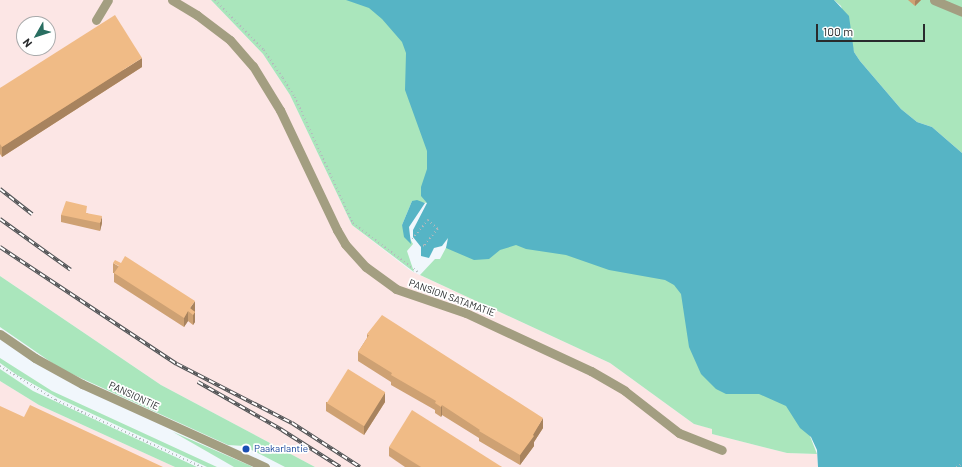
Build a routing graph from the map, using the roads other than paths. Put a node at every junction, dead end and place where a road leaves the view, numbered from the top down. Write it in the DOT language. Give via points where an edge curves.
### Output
graph roads {
  1 [pos="108,0"];
  2 [pos="172,0"];
  3 [pos="934,0"];
  4 [pos="960,12"];
  5 [pos="96,20"];
  6 [pos="0,334"];
  7 [pos="722,450"];
  8 [pos="265,467"];
  1 -- 5 [label="street"];
  2 -- 7 [label="street, PANSION SATAMATIE" via="230,40 253,66 280,110 337,230 345,244 366,267 400,290 466,313 591,371 625,391 679,433"];
  3 -- 4 [label="street"];
  6 -- 8 [label="street, PANSIONTIE" via="35,358 82,384"];
}
